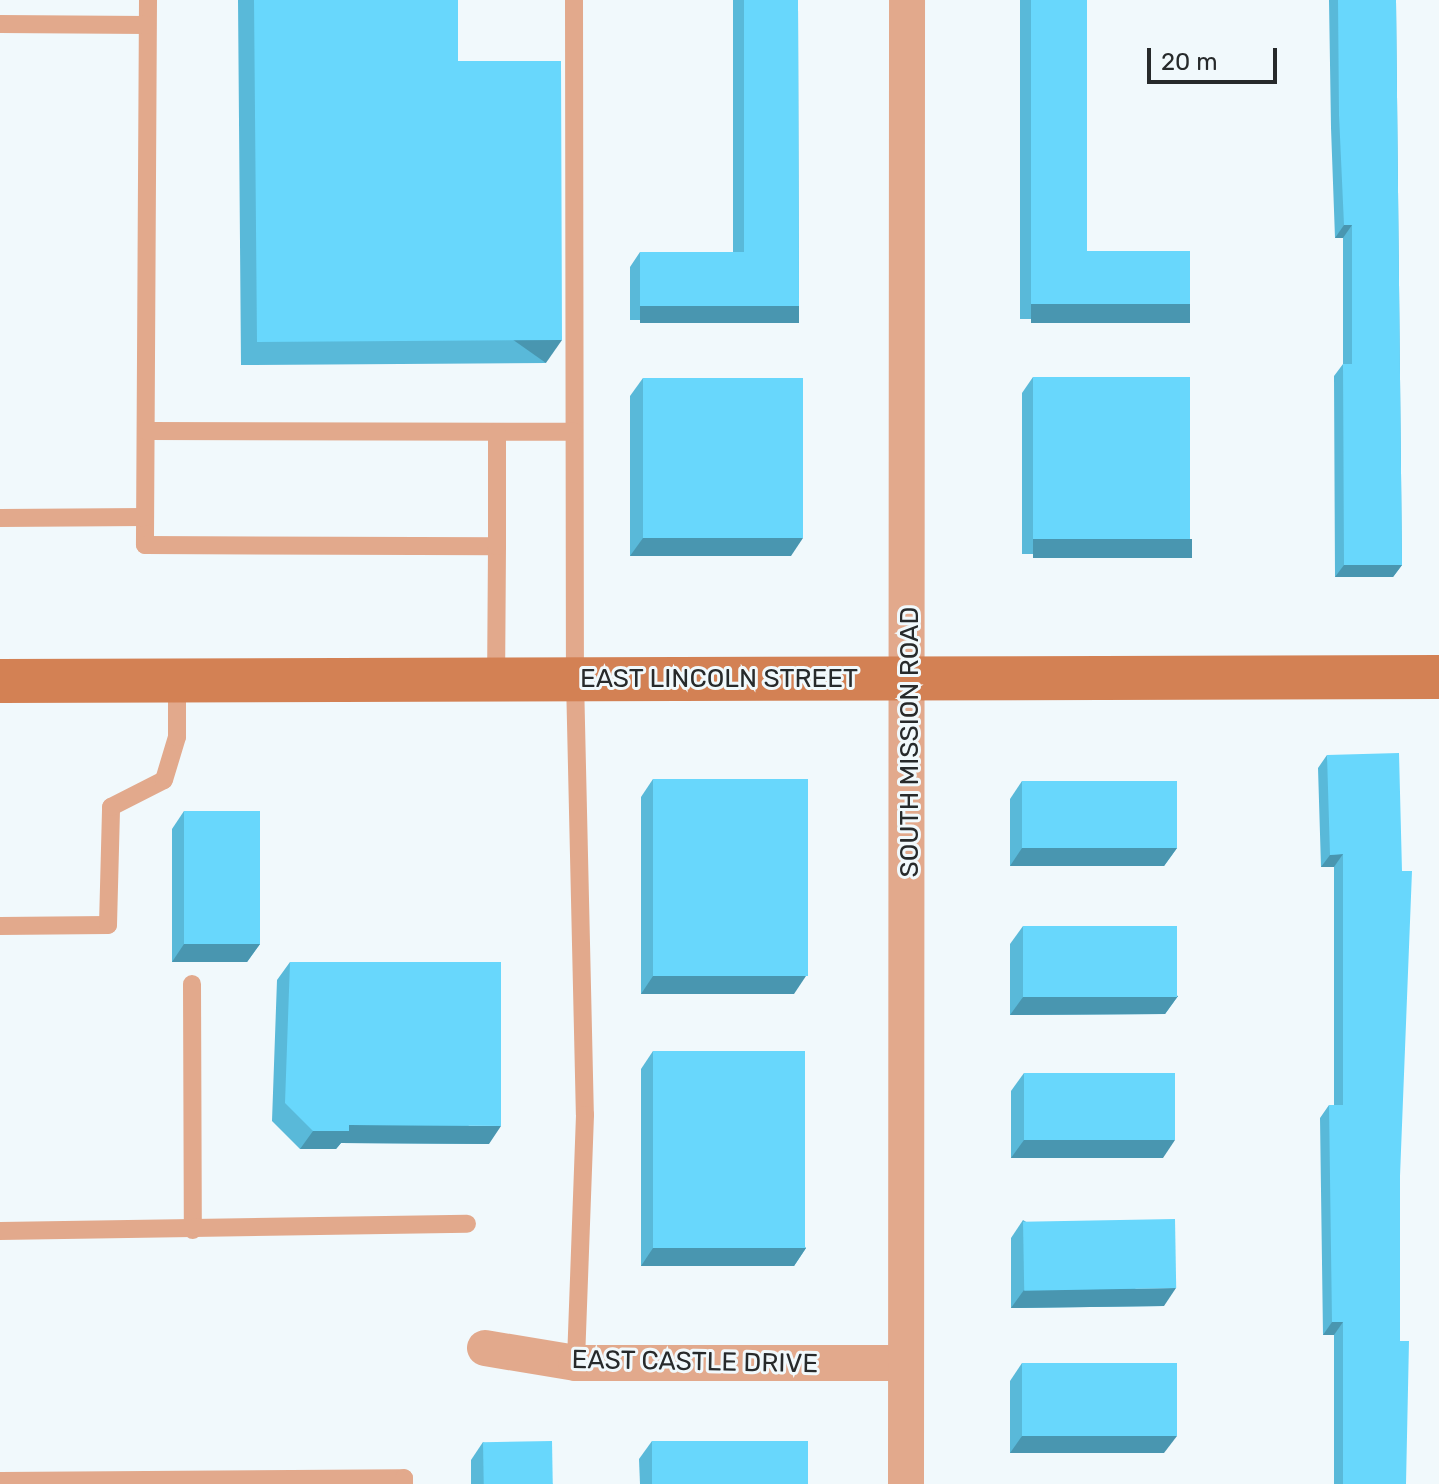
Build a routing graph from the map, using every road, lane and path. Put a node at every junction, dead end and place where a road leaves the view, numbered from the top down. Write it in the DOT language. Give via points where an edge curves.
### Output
graph roads {
  1 [pos="148,0"];
  2 [pos="574,0"];
  3 [pos="907,0"];
  4 [pos="0,24"];
  5 [pos="147,25"];
  6 [pos="146,431"];
  7 [pos="497,432"];
  8 [pos="574,432"];
  9 [pos="145,517"];
  10 [pos="0,518"];
  11 [pos="497,546"];
  12 [pos="1439,677"];
  13 [pos="496,679"];
  14 [pos="575,679"];
  15 [pos="912,679"];
  16 [pos="177,680"];
  17 [pos="0,681"];
  18 [pos="0,926"];
  19 [pos="192,984"];
  20 [pos="467,1224"];
  21 [pos="193,1230"];
  22 [pos="0,1231"];
  23 [pos="485,1348"];
  24 [pos="576,1363"];
  25 [pos="906,1363"];
  26 [pos="0,1481"];
  27 [pos="404,1484"];
  28 [pos="906,1484"];
  1 -- 5 [label="lane"];
  2 -- 8 [label="lane"];
  3 -- 15 [label="street, SOUTH MISSION ROAD"];
  4 -- 5 [label="lane"];
  5 -- 6 [label="lane"];
  6 -- 7 [label="lane"];
  6 -- 9 [label="lane"];
  7 -- 8 [label="lane"];
  7 -- 11 [label="lane"];
  8 -- 14 [label="lane"];
  9 -- 10 [label="lane"];
  9 -- 11 [label="lane" via="145,545"];
  11 -- 13 [label="lane"];
  12 -- 15 [label="street, EAST LINCOLN STREET"];
  13 -- 14 [label="street, EAST LINCOLN STREET"];
  13 -- 16 [label="street, EAST LINCOLN STREET"];
  14 -- 15 [label="street, EAST LINCOLN STREET"];
  14 -- 24 [label="lane" via="585,1115"];
  15 -- 25 [label="street, SOUTH MISSION ROAD"];
  16 -- 17 [label="street, EAST LINCOLN STREET"];
  16 -- 18 [label="lane" via="177,737 164,780 111,807 108,925"];
  19 -- 21 [label="lane"];
  20 -- 21 [label="lane"];
  21 -- 22 [label="lane"];
  23 -- 24 [label="street, EAST CASTLE DRIVE"];
  24 -- 25 [label="street, EAST CASTLE DRIVE"];
  25 -- 28 [label="street, SOUTH MISSION ROAD"];
  26 -- 27 [label="lane" via="404,1478"];
}
